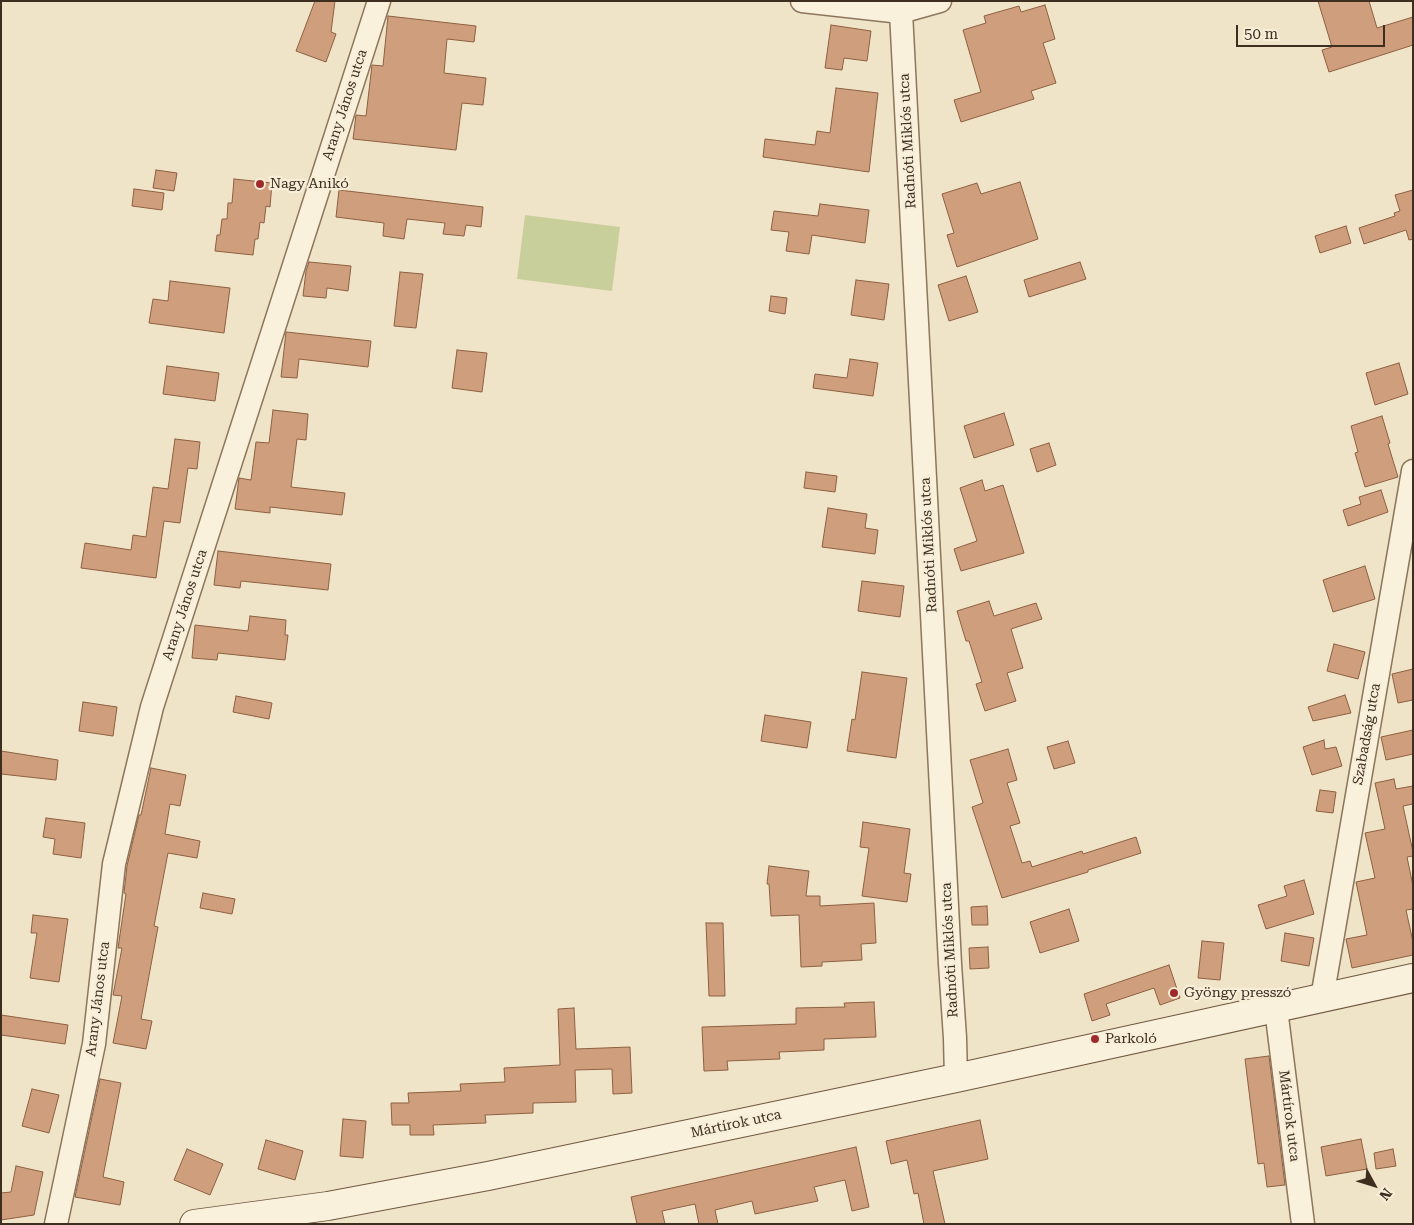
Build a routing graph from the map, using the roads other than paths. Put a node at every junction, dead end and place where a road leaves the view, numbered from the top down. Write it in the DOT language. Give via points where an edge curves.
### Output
graph roads {
  1 [pos="379,1"];
  2 [pos="802,1"];
  3 [pos="940,1"];
  4 [pos="901,12"];
  5 [pos="1413,471"];
  6 [pos="1413,978"];
  7 [pos="1322,998"];
  8 [pos="1276,1008"];
  9 [pos="956,1078"];
  10 [pos="294,1217"];
  11 [pos="56,1224"];
  12 [pos="194,1224"];
  13 [pos="1303,1224"];
  1 -- 11 [label="street, Arany János utca" via="152,707 114,864 94,1044"];
  2 -- 4 [label="street"];
  3 -- 4 [label="street"];
  4 -- 9 [label="street, Radnóti Miklós utca"];
  5 -- 7 [label="street, Szabadság utca"];
  6 -- 7 [label="main road, Mártírok utca"];
  7 -- 8 [label="main road, Mártírok utca"];
  8 -- 9 [label="main road, Mártírok utca"];
  8 -- 13 [label="street, Mártírok utca"];
  9 -- 10 [label="main road, Mártírok utca" via="488,1176 328,1206"];
  10 -- 12 [label="main road, Mártírok utca"];
}
